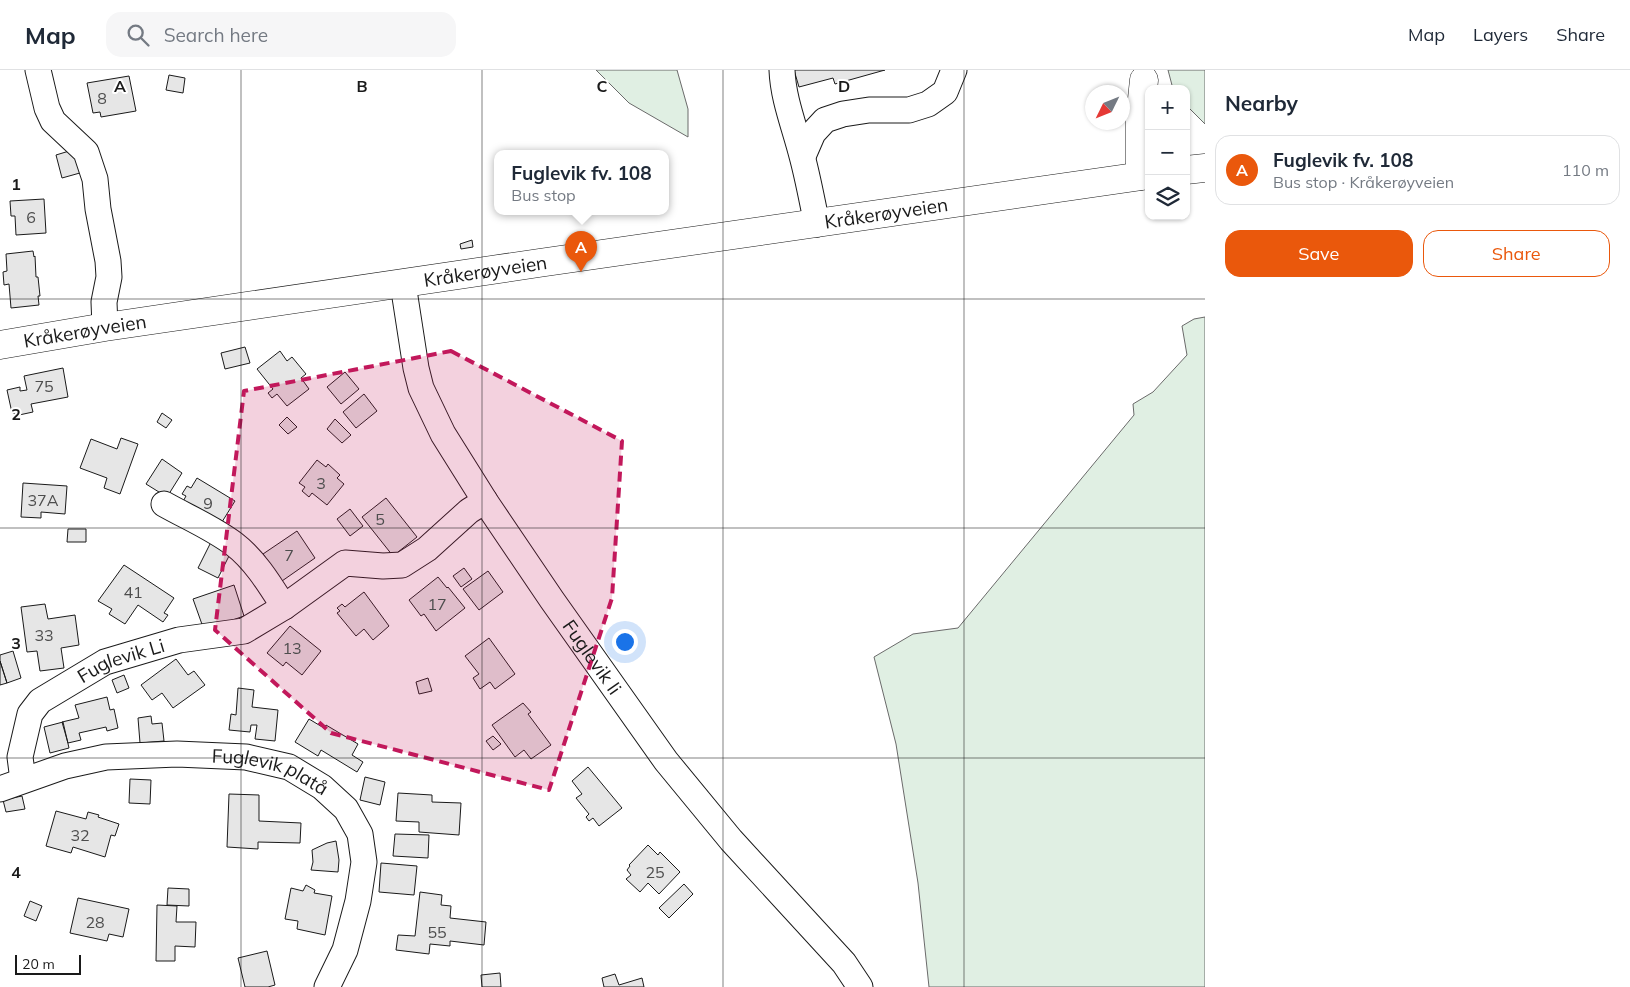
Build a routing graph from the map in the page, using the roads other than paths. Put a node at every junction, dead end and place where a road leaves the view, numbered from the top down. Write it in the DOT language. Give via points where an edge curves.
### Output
graph roads {
  1 [pos="38,70"];
  2 [pos="782,70"];
  3 [pos="954,70"];
  4 [pos="1145,80"];
  5 [pos="803,156"];
  6 [pos="1205,168"];
  7 [pos="1190,170"];
  8 [pos="1145,176"];
  9 [pos="817,224"];
  10 [pos="403,284"];
  11 [pos="105,328"];
  12 [pos="0,345"];
  13 [pos="486,501"];
  14 [pos="164,504"];
  15 [pos="284,607"];
  16 [pos="23,780"];
  17 [pos="0,789"];
  18 [pos="327,987"];
  19 [pos="860,987"];
  1 -- 11 [label="street" via="53,121 86,152 95,179 108,261"];
  2 -- 5 [label="street" via="790,115"];
  3 -- 5 [label="street" via="945,92 928,104 909,110 843,114 825,120 813,134"];
  4 -- 8 [label="main road" via="1140,118"];
  5 -- 9 [label="street"];
  6 -- 7 [label="main road"];
  8 -- 9 [label="main road, Kråkerøyveien"];
  9 -- 10 [label="main road, Kråkerøyveien"];
  10 -- 11 [label="main road, Kråkerøyveien"];
  10 -- 13 [label="street, Fuglevik li" via="421,388 443,434"];
  11 -- 12 [label="main road, Kråkerøyveien"];
  13 -- 15 [label="street, Fuglevik Li" via="469,510 427,549 402,565 345,563"];
  13 -- 19 [label="street, Fuglevik li" via="666,762 731,840 844,963"];
  14 -- 15 [label="street" via="229,540 243,552"];
  15 -- 16 [label="street, Fuglevik Li" via="244,631 179,640 105,662 40,700 30,714 20,757"];
  16 -- 17 [label="street, Fuglevik platå"];
  16 -- 18 [label="street, Fuglevik platå" via="106,757 177,754 254,759 288,767 322,787 346,808 360,834 364,862 345,950"];
}
